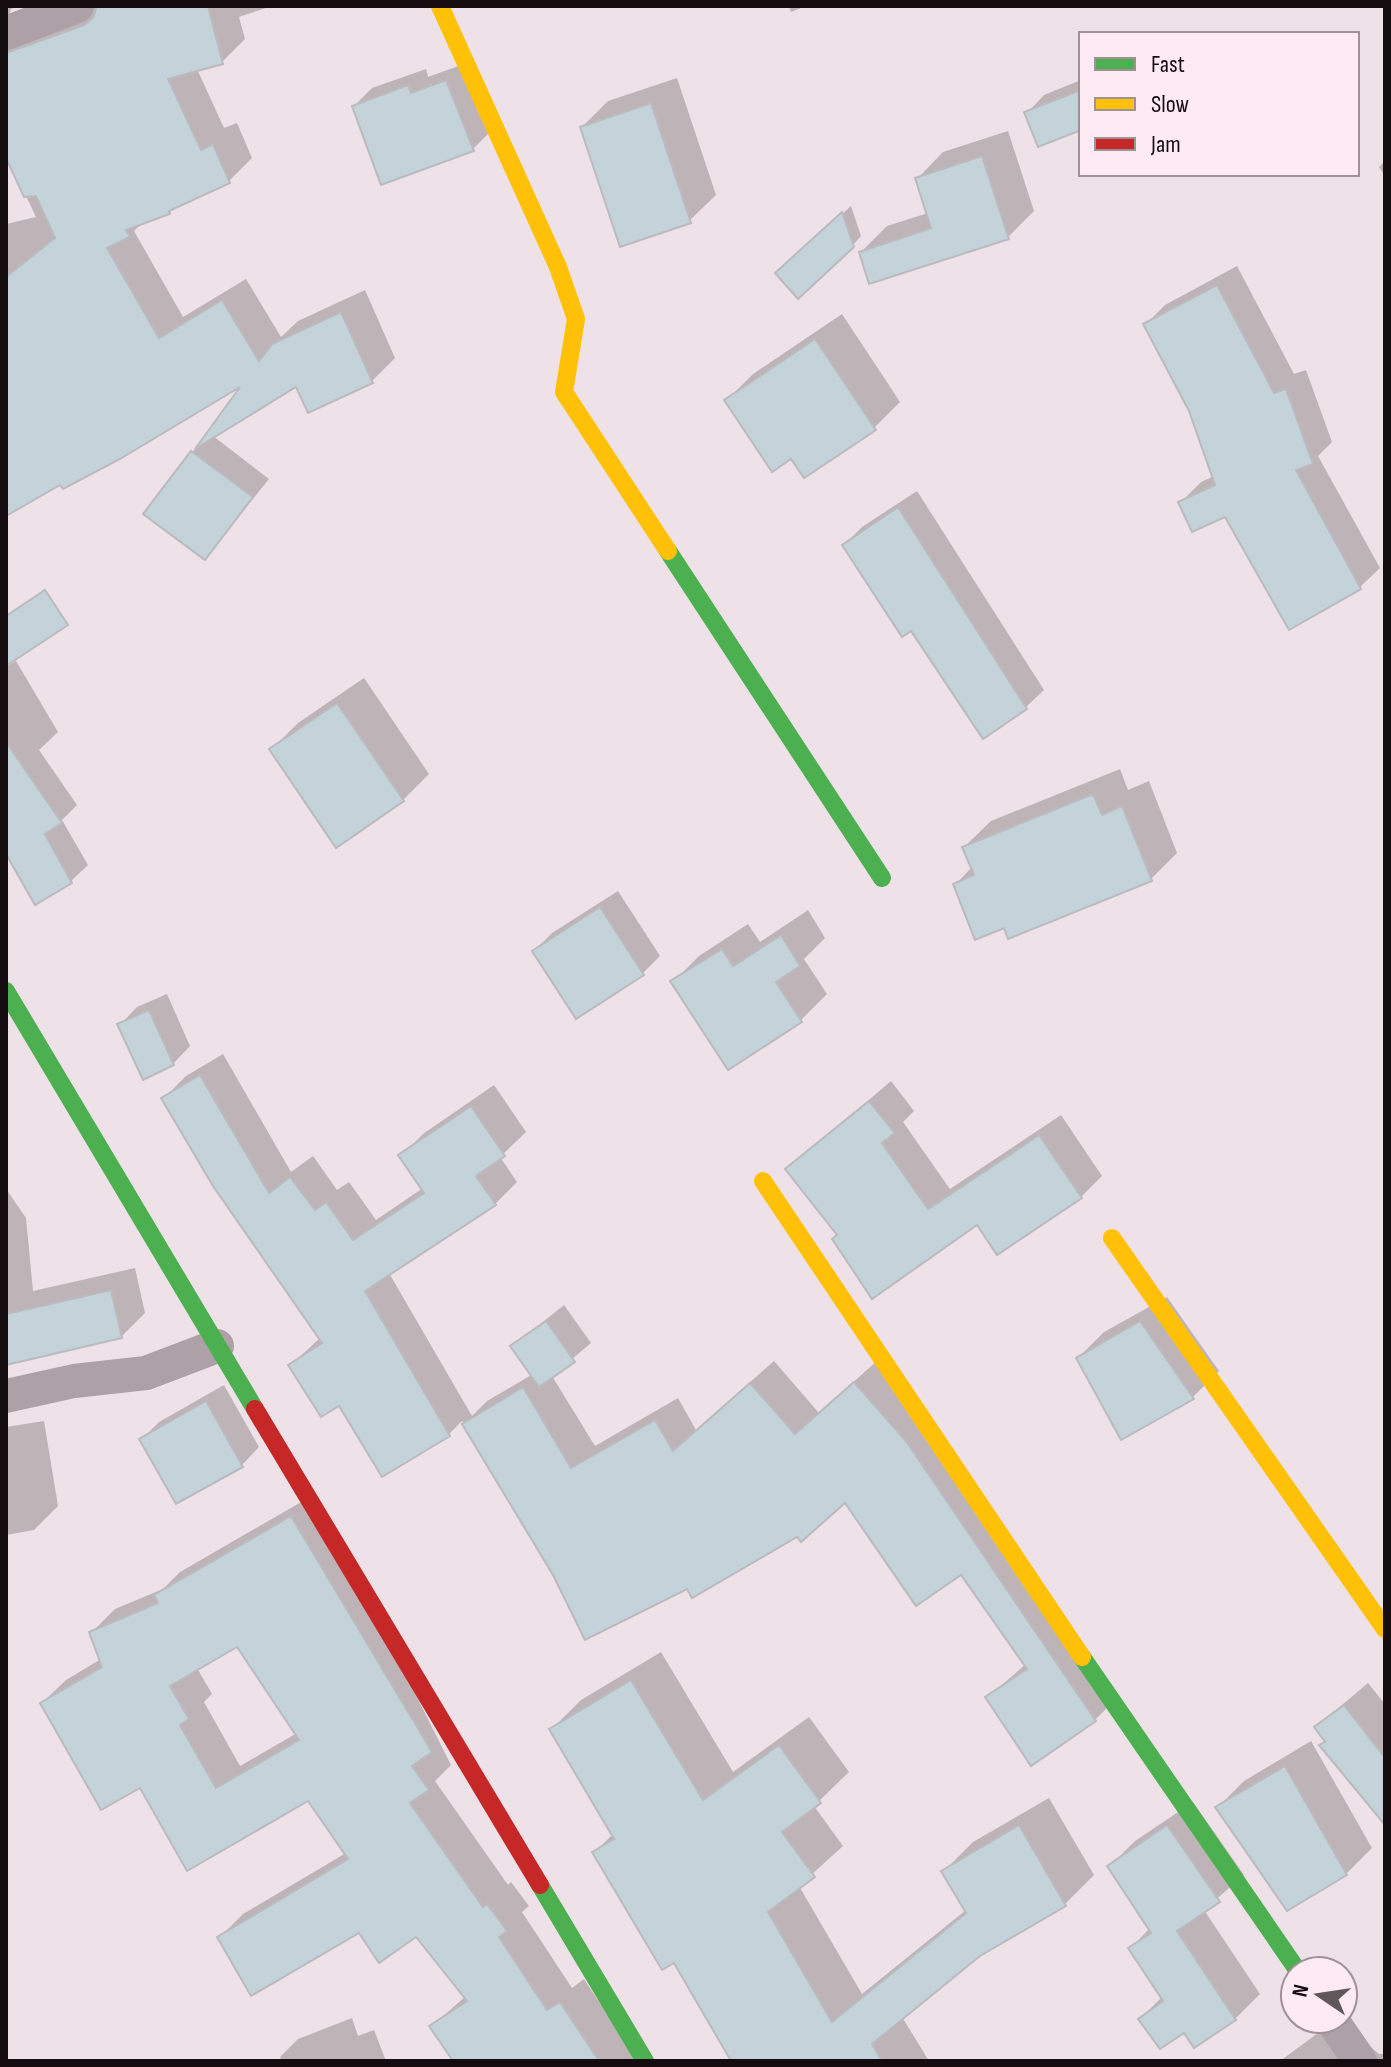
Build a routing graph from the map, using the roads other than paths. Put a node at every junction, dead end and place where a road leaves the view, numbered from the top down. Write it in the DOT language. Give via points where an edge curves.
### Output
graph roads {
  1 [pos="77,6"];
  2 [pos="440,6"];
  3 [pos="6,33"];
  4 [pos="882,878"];
  5 [pos="6,991"];
  6 [pos="763,1181"];
  7 [pos="1112,1238"];
  8 [pos="217,1346"];
  9 [pos="6,1396"];
  10 [pos="1385,1629"];
  11 [pos="1287,1955"];
  12 [pos="1342,2035"];
  13 [pos="645,2061"];
  14 [pos="1360,2061"];
  1 -- 3 [label="street"];
  2 -- 4 [label="street" via="558,267 576,319 564,392"];
  5 -- 8 [label="street"];
  6 -- 11 [label="street"];
  7 -- 10 [label="street"];
  8 -- 9 [label="street" via="146,1373"];
  8 -- 13 [label="street"];
  12 -- 14 [label="street"];
}
